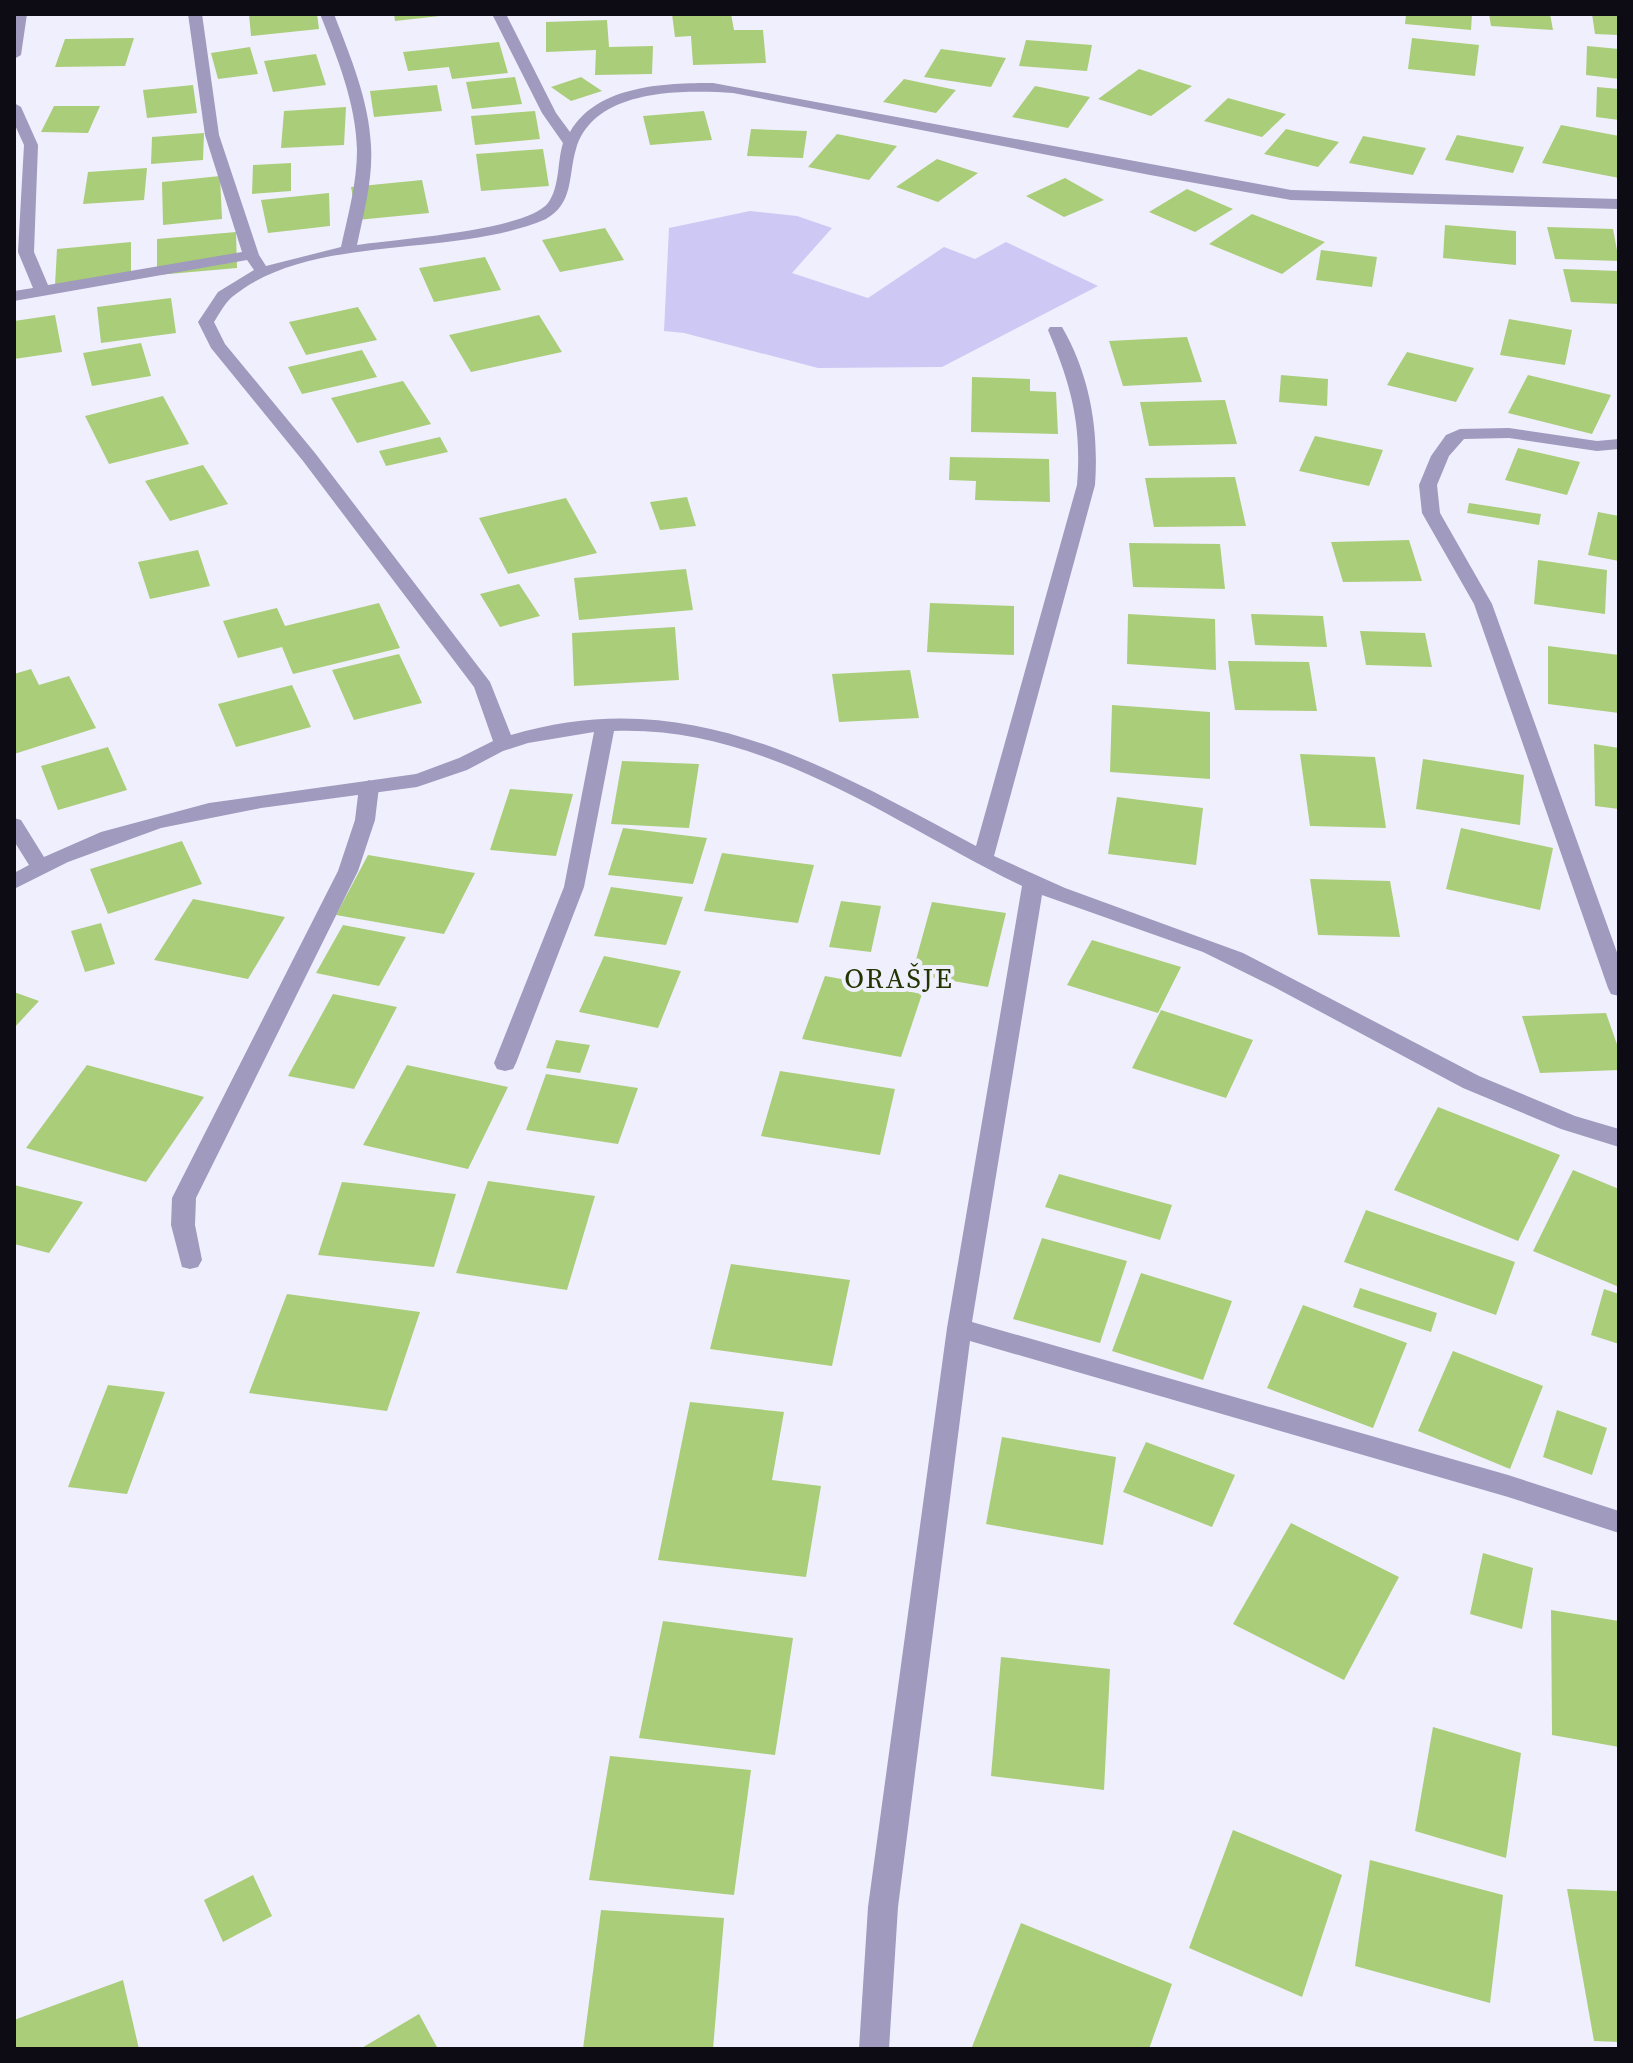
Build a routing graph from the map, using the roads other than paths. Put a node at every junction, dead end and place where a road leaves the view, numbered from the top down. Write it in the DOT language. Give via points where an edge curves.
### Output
graph roads {
  1 [pos="20,14"];
  2 [pos="195,14"];
  3 [pos="327,14"];
  4 [pos="499,14"];
  5 [pos="14,55"];
  6 [pos="14,107"];
  7 [pos="570,143"];
  8 [pos="1619,204"];
  9 [pos="348,250"];
  10 [pos="251,255"];
  11 [pos="262,271"];
  12 [pos="42,291"];
  13 [pos="14,296"];
  14 [pos="1056,330"];
  15 [pos="1619,444"];
  16 [pos="605,725"];
  17 [pos="504,743"];
  18 [pos="369,787"];
  19 [pos="14,825"];
  20 [pos="983,857"];
  21 [pos="40,866"];
  22 [pos="14,882"];
  23 [pos="1033,883"];
  24 [pos="1619,988"];
  25 [pos="505,1063"];
  26 [pos="1619,1138"];
  27 [pos="190,1260"];
  28 [pos="959,1328"];
  29 [pos="1619,1522"];
  30 [pos="874,2049"];
  1 -- 5 [label="street"];
  2 -- 10 [label="street" via="212,135"];
  3 -- 9 [label="street" via="353,84 364,145"];
  4 -- 7 [label="street"];
  6 -- 12 [label="street" via="31,145 26,252"];
  7 -- 8 [label="street" via="590,117 628,96 705,86 1291,195"];
  7 -- 9 [label="street" via="559,199 538,217 482,233"];
  9 -- 11 [label="street"];
  10 -- 11 [label="street"];
  10 -- 12 [label="street"];
  11 -- 17 [label="street" via="235,284 210,310 206,322 217,345 483,686"];
  12 -- 13 [label="street"];
  14 -- 20 [label="street" via="1086,406 1086,485"];
  15 -- 24 [label="street" via="1597,446 1509,433 1460,434 1440,456 1428,485 1431,513 1483,604"];
  16 -- 17 [label="street"];
  16 -- 20 [label="street" via="671,727 741,740 826,774"];
  16 -- 25 [label="street" via="574,887"];
  17 -- 18 [label="street" via="445,772"];
  18 -- 21 [label="street" via="237,804 156,821"];
  18 -- 27 [label="street" via="365,820 348,871 184,1198"];
  19 -- 21 [label="street"];
  20 -- 23 [label="street"];
  21 -- 22 [label="street"];
  23 -- 26 [label="street" via="1182,934 1500,1095"];
  23 -- 28 [label="street"];
  28 -- 29 [label="street"];
  28 -- 30 [label="street" via="883,1907"];
}
